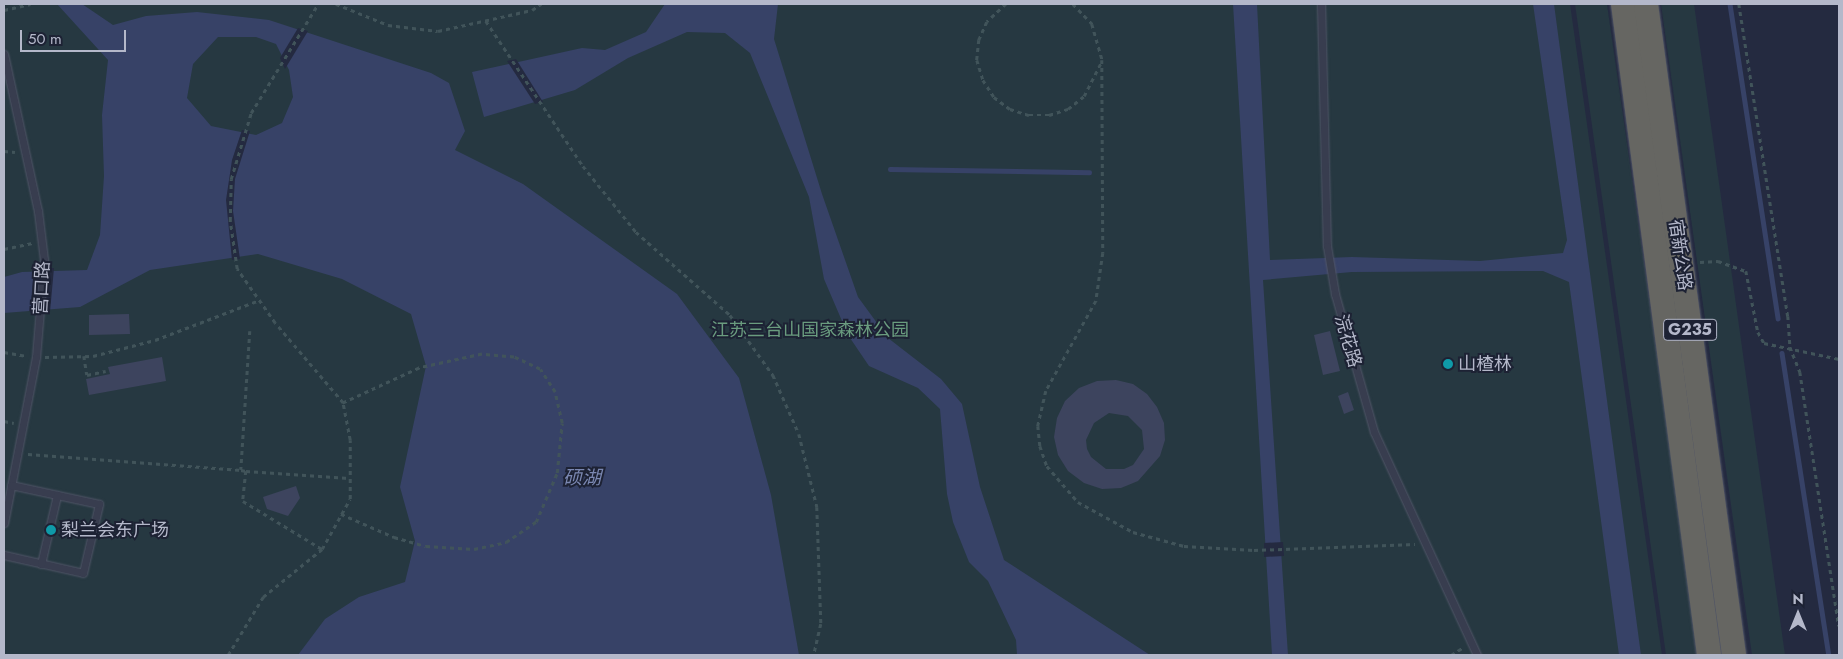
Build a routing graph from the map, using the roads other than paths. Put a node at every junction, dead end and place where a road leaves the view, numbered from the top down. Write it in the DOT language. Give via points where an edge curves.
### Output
graph roads {
  1 [pos="1321,4"];
  2 [pos="1623,4"];
  3 [pos="1646,4"];
  4 [pos="4,54"];
  5 [pos="11,485"];
  6 [pos="56,495"];
  7 [pos="4,523"];
  8 [pos="4,555"];
  9 [pos="41,564"];
  10 [pos="1477,655"];
  11 [pos="1709,655"];
  12 [pos="1734,655"];
  1 -- 10 [label="lane, 浣花路" via="1327,246 1335,294 1374,432"];
  2 -- 11 [label="highway, 宿新公路 / G235"];
  3 -- 12 [label="highway, 宿新公路 / G235"];
  4 -- 5 [label="lane, 营口路" via="44,242 41,323"];
  5 -- 6 [label="lane"];
  5 -- 7 [label="lane, 营口路"];
  6 -- 9 [label="lane"];
  6 -- 9 [label="lane" via="98,504 95,522 83,573"];
  8 -- 9 [label="lane"];
}
